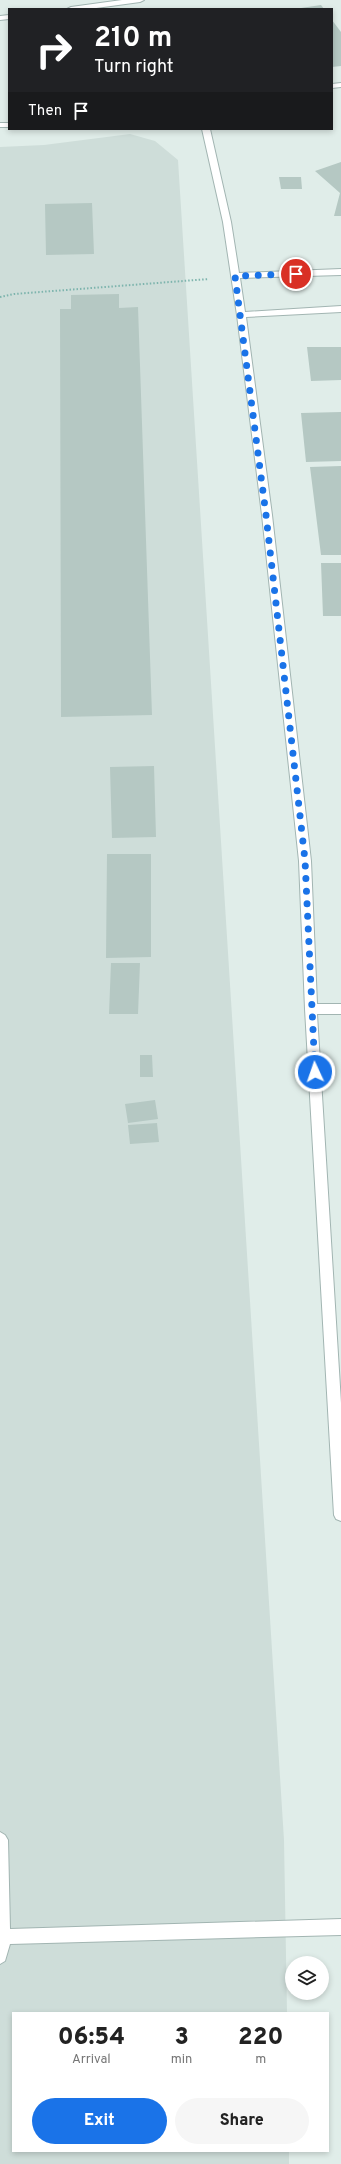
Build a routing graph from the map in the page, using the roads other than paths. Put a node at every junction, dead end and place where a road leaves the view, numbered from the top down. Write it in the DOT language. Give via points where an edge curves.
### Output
graph roads {
  1 [pos="140,0"];
  2 [pos="79,8"];
  3 [pos="206,130"];
  4 [pos="341,272"];
  5 [pos="235,276"];
  6 [pos="341,309"];
  7 [pos="241,315"];
  8 [pos="341,1008"];
  9 [pos="311,1009"];
  10 [pos="341,1515"];
  11 [pos="0,1840"];
  12 [pos="341,1927"];
  13 [pos="1,1937"];
  14 [pos="0,1956"];
  1 -- 2 [label="street"];
  3 -- 5 [label="street" via="227,222"];
  4 -- 5 [label="street"];
  5 -- 7 [label="street"];
  6 -- 7 [label="street"];
  7 -- 9 [label="street" via="305,860"];
  8 -- 9 [label="street"];
  9 -- 10 [label="street"];
  11 -- 13 [label="street"];
  12 -- 13 [label="street"];
  13 -- 14 [label="street"];
}
